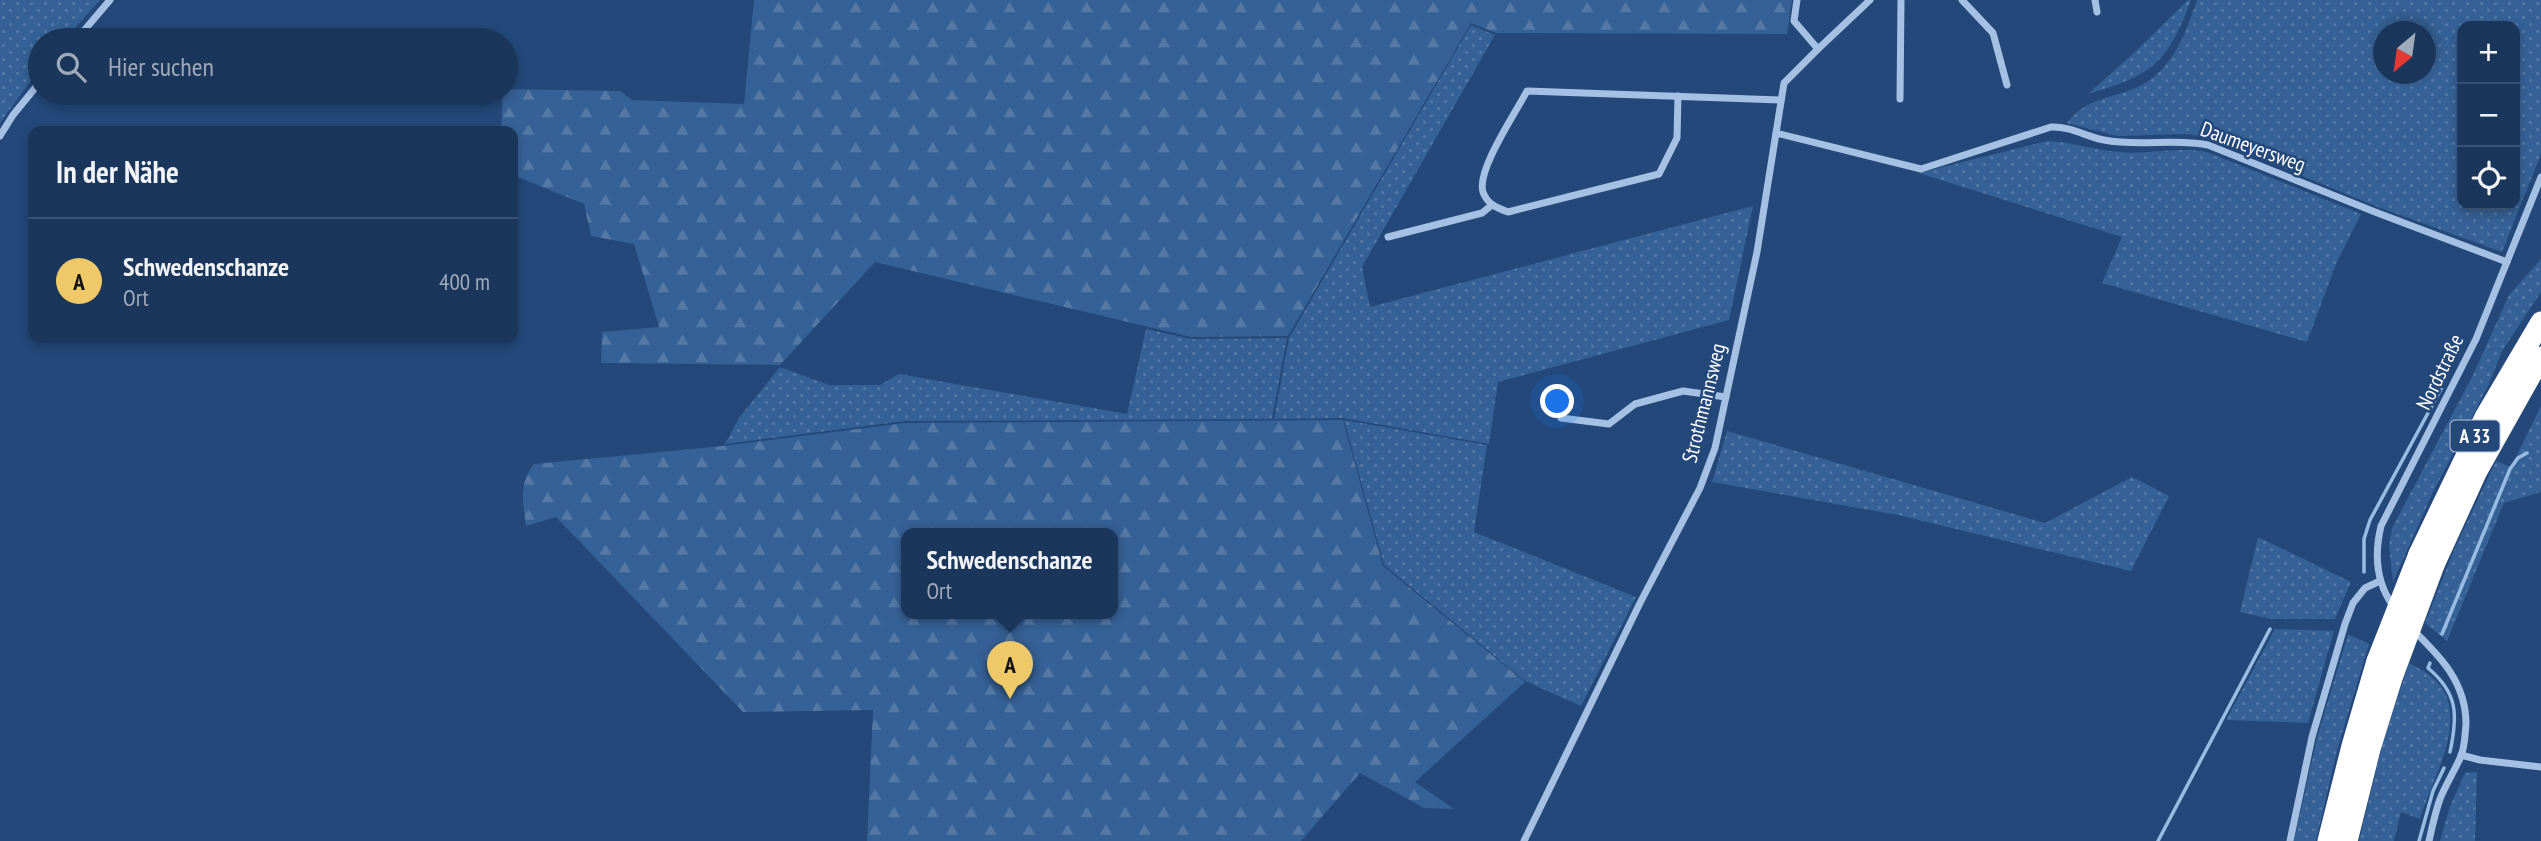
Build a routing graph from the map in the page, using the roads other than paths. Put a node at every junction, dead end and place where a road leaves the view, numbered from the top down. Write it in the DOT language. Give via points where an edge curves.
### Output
graph roads {
  1 [pos="110,0"];
  2 [pos="1797,0"];
  3 [pos="1870,0"];
  4 [pos="1901,0"];
  5 [pos="1962,0"];
  6 [pos="2095,0"];
  7 [pos="2097,12"];
  8 [pos="86,28"];
  9 [pos="1818,49"];
  10 [pos="2007,85"];
  11 [pos="28,96"];
  12 [pos="1678,96"];
  13 [pos="1900,99"];
  14 [pos="1781,100"];
  15 [pos="1776,133"];
  16 [pos="0,136"];
  17 [pos="2541,177"];
  18 [pos="1492,205"];
  19 [pos="1388,237"];
  20 [pos="2507,261"];
  21 [pos="2541,322"];
  22 [pos="2541,357"];
  23 [pos="1726,397"];
  24 [pos="1561,418"];
  25 [pos="2426,559"];
  26 [pos="2380,581"];
  27 [pos="2385,668"];
  28 [pos="2461,755"];
  29 [pos="2541,767"];
  30 [pos="1524,841"];
  31 [pos="2290,841"];
  32 [pos="2328,841"];
  33 [pos="2347,841"];
  34 [pos="2429,841"];
  1 -- 8 [label="street"];
  2 -- 9 [label="street" via="1794,21"];
  3 -- 9 [label="street, Strothmannsweg"];
  4 -- 13 [label="street"];
  5 -- 10 [label="street" via="1993,33"];
  6 -- 7 [label="street"];
  9 -- 14 [label="street, Strothmannsweg" via="1784,83"];
  11 -- 16 [label="street"];
  12 -- 14 [label="street"];
  12 -- 18 [label="street" via="1677,138 1659,174 1508,212"];
  12 -- 18 [label="street" via="1527,91 1482,172 1483,191"];
  14 -- 15 [label="street, Strothmannsweg"];
  15 -- 20 [label="street, Daumeyersweg" via="1921,169 2051,127 2119,143 2190,141"];
  15 -- 23 [label="street, Strothmannsweg"];
  17 -- 20 [label="street, Nordstraße"];
  18 -- 19 [label="street" via="1482,213"];
  20 -- 26 [label="street, Nordstraße" via="2476,339 2381,526 2376,545"];
  21 -- 25 [label="highway, A 33" via="2485,417"];
  22 -- 25 [label="highway, A 33"];
  23 -- 24 [label="street" via="1683,391 1635,404 1609,424"];
  23 -- 30 [label="street, Strothmannsweg" via="1700,488"];
  25 -- 27 [label="highway, A 33, bridge"];
  26 -- 28 [label="street, Nordstraße" via="2403,621 2438,654 2461,690 2466,710"];
  26 -- 31 [label="street" via="2365,588 2345,624 2312,737"];
  27 -- 32 [label="highway, A 33" via="2352,746"];
  27 -- 33 [label="highway, A 33"];
  28 -- 29 [label="street"];
  28 -- 34 [label="street, Nordstraße" via="2440,799"];
}
